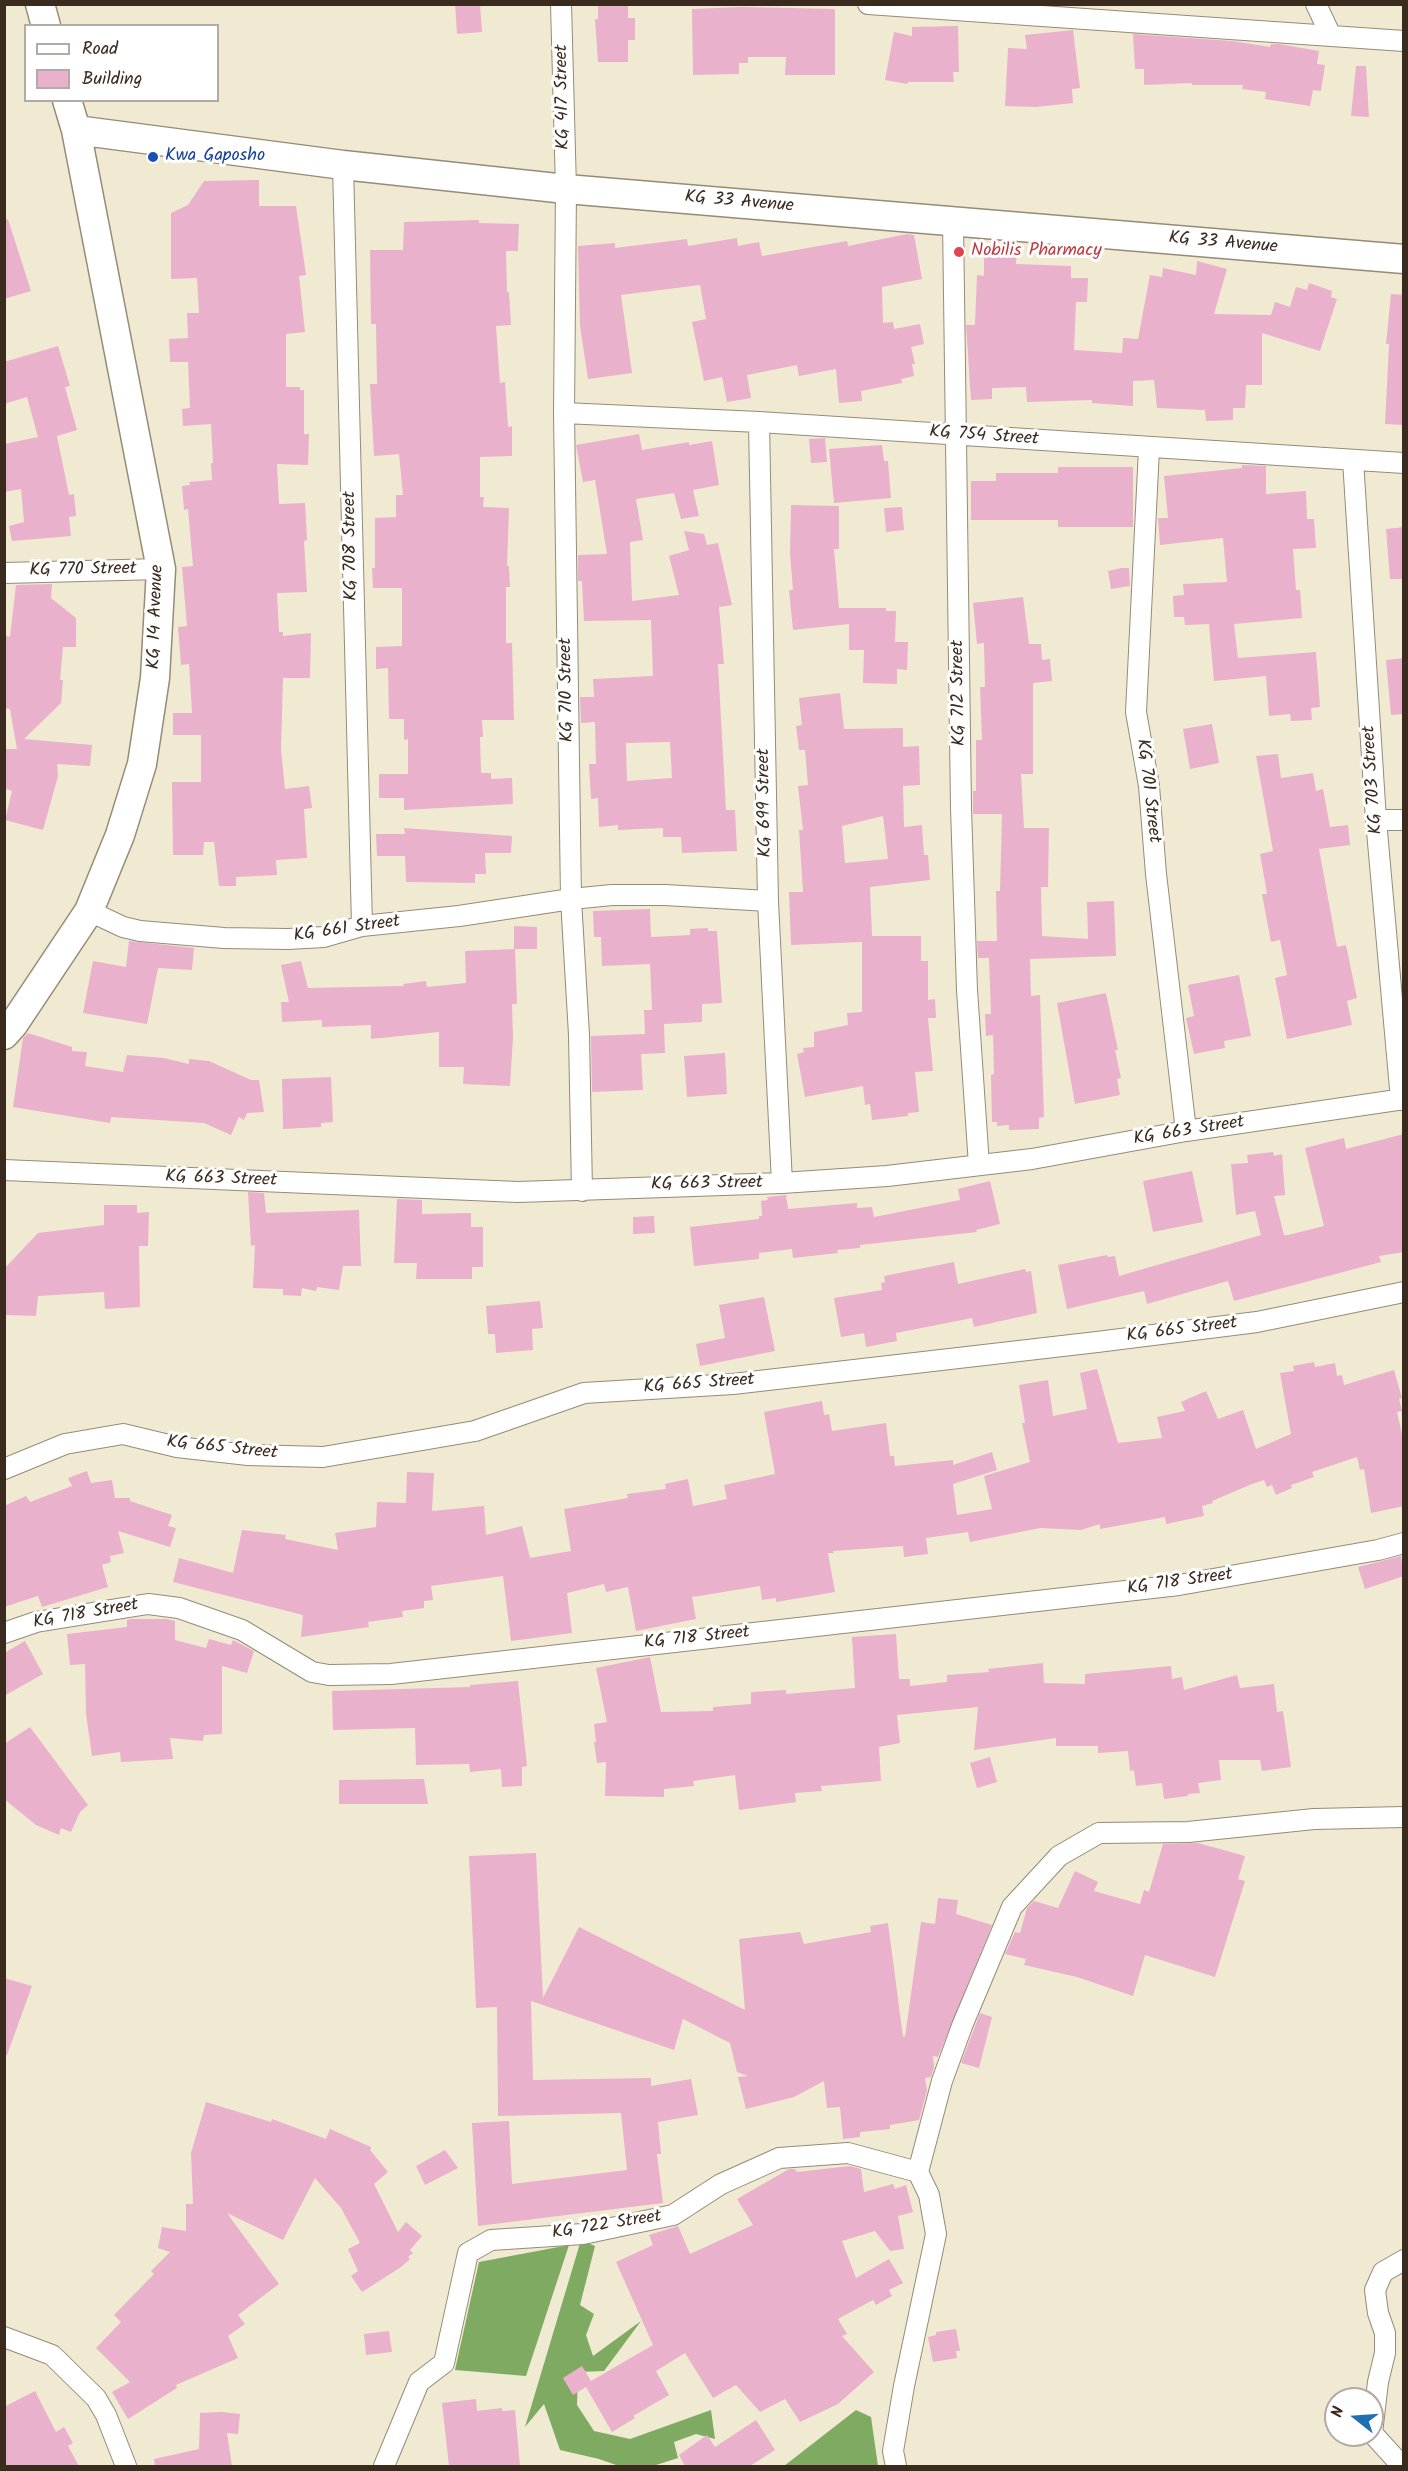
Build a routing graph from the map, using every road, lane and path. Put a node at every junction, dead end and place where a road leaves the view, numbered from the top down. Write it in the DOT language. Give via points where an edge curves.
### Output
graph roads {
  1 [pos="40,4"];
  2 [pos="561,4"];
  3 [pos="868,4"];
  4 [pos="1316,4"];
  5 [pos="45,24"];
  6 [pos="1330,34"];
  7 [pos="1404,41"];
  8 [pos="68,102"];
  9 [pos="76,130"];
  10 [pos="343,165"];
  11 [pos="566,189"];
  12 [pos="953,221"];
  13 [pos="1404,259"];
  14 [pos="564,413"];
  15 [pos="759,422"];
  16 [pos="956,435"];
  17 [pos="1149,449"];
  18 [pos="1353,460"];
  19 [pos="1404,463"];
  20 [pos="161,569"];
  21 [pos="4,573"];
  22 [pos="1376,820"];
  23 [pos="1404,820"];
  24 [pos="572,899"];
  25 [pos="768,901"];
  26 [pos="89,911"];
  27 [pos="362,926"];
  28 [pos="4,1035"];
  29 [pos="1402,1099"];
  30 [pos="1186,1131"];
  31 [pos="979,1165"];
  32 [pos="4,1170"];
  33 [pos="782,1184"];
  34 [pos="582,1191"];
  35 [pos="1404,1292"];
  36 [pos="4,1469"];
  37 [pos="1404,1543"];
  38 [pos="4,1633"];
  39 [pos="1404,1817"];
  40 [pos="918,2172"];
  41 [pos="1404,2260"];
  42 [pos="4,2337"];
  43 [pos="126,2466"];
  44 [pos="384,2466"];
  45 [pos="896,2466"];
  46 [pos="1402,2466"];
  1 -- 5 [label="main road"];
  2 -- 11 [label="street, KG 417 Street"];
  3 -- 6 [label="street"];
  4 -- 6 [label="street"];
  6 -- 7 [label="street"];
  8 -- 9 [label="main road, KG 14 Avenue"];
  9 -- 10 [label="main road, KG 33 Avenue"];
  9 -- 20 [label="main road, KG 14 Avenue"];
  10 -- 11 [label="main road, KG 33 Avenue"];
  10 -- 27 [label="street, KG 708 Street"];
  11 -- 12 [label="main road, KG 33 Avenue"];
  11 -- 14 [label="street, KG 710 Street"];
  12 -- 13 [label="main road, KG 33 Avenue"];
  12 -- 16 [label="street, KG 712 Street"];
  14 -- 15 [label="street, KG 754 Street"];
  14 -- 24 [label="street, KG 710 Street"];
  15 -- 16 [label="street, KG 754 Street"];
  15 -- 25 [label="street, KG 699 Street"];
  16 -- 17 [label="street, KG 754 Street"];
  16 -- 31 [label="street, KG 712 Street" via="966,979"];
  17 -- 18 [label="street, KG 754 Street"];
  17 -- 30 [label="street, KG 701 Street" via="1136,712 1149,786"];
  18 -- 19 [label="street, KG 754 Street"];
  18 -- 22 [label="street, KG 703 Street"];
  20 -- 21 [label="street, KG 770 Street"];
  20 -- 26 [label="main road, KG 14 Avenue" via="155,678 142,764 120,835"];
  22 -- 23 [label="street"];
  22 -- 29 [label="street, KG 703 Street"];
  24 -- 25 [label="street, KG 661 Street" via="665,895"];
  24 -- 27 [label="street, KG 661 Street"];
  24 -- 34 [label="street, KG 710 Street"];
  25 -- 33 [label="street, KG 699 Street"];
  26 -- 27 [label="street, KG 661 Street" via="140,931 224,938 324,937"];
  26 -- 28 [label="main road, KG 14 Avenue"];
  29 -- 30 [label="street, KG 663 Street"];
  30 -- 31 [label="street, KG 663 Street"];
  31 -- 33 [label="street, KG 663 Street"];
  32 -- 34 [label="street, KG 663 Street" via="518,1192"];
  33 -- 34 [label="street, KG 663 Street"];
  35 -- 36 [label="street, KG 665 Street" via="1257,1322 1109,1341 733,1384 584,1393 475,1431 322,1457 224,1453 123,1434 65,1444"];
  37 -- 38 [label="street, KG 718 Street" via="1179,1585 391,1674 312,1672 242,1630 179,1608 148,1604 36,1622"];
  39 -- 40 [label="street" via="1314,1819 1188,1832 1099,1833 1059,1856 1012,1907 946,2070"];
  40 -- 44 [label="street, KG 722 Street" via="848,2153 779,2158 721,2184 673,2215 583,2234 491,2240 476,2248 468,2253 444,2363 419,2382"];
  40 -- 45 [label="street" via="929,2195 936,2234 904,2386 893,2451"];
  41 -- 46 [label="street" via="1383,2272 1375,2289 1377,2313 1385,2333 1385,2353 1372,2433"];
  42 -- 43 [label="street" via="52,2355 96,2398"];
}
